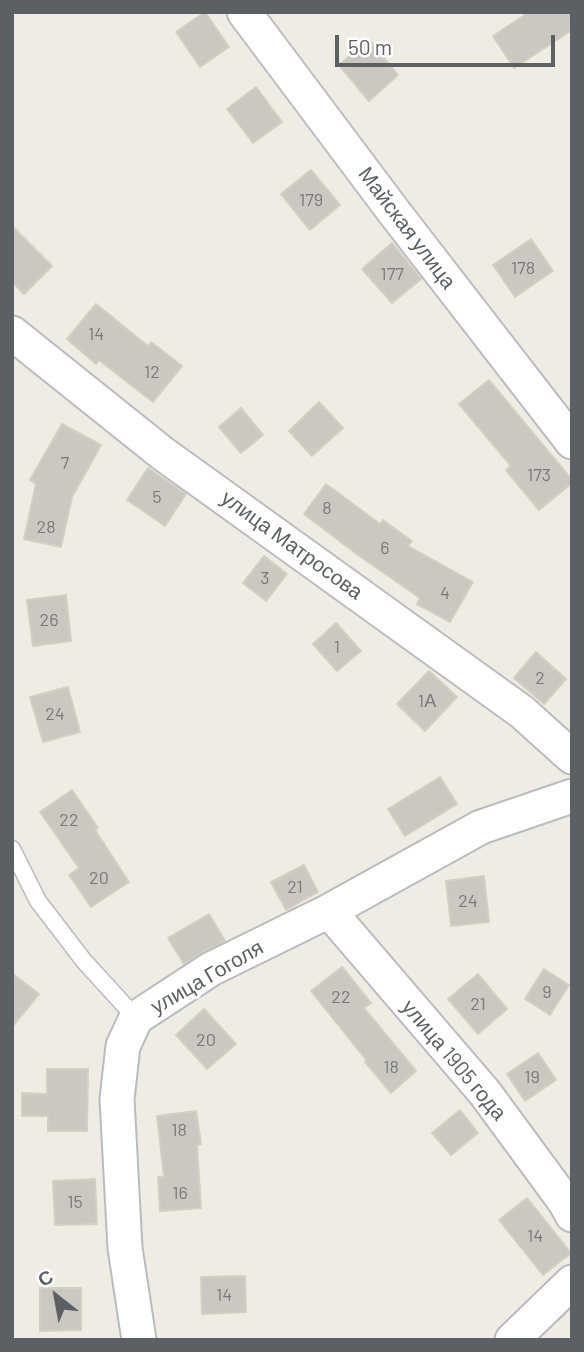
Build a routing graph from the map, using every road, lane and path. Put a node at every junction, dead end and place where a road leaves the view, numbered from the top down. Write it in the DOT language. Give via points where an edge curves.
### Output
graph roads {
  1 [pos="244,12"];
  2 [pos="12,332"];
  3 [pos="572,442"];
  4 [pos="572,757"];
  5 [pos="572,796"];
  6 [pos="12,849"];
  7 [pos="328,911"];
  8 [pos="136,1018"];
  9 [pos="572,1215"];
  10 [pos="572,1282"];
  11 [pos="139,1340"];
  12 [pos="512,1340"];
  1 -- 3 [label="street, Майская улица"];
  2 -- 4 [label="street, улица Матросова" via="162,453 522,712"];
  5 -- 7 [label="street, улица Гоголя" via="481,827"];
  6 -- 8 [label="lane" via="38,901"];
  7 -- 8 [label="street, улица Гоголя" via="211,969"];
  7 -- 9 [label="street, улица 1905 года" via="485,1093"];
  8 -- 11 [label="street, улица Гоголя" via="123,1046 117,1099 125,1248"];
  10 -- 12 [label="street"];
}
